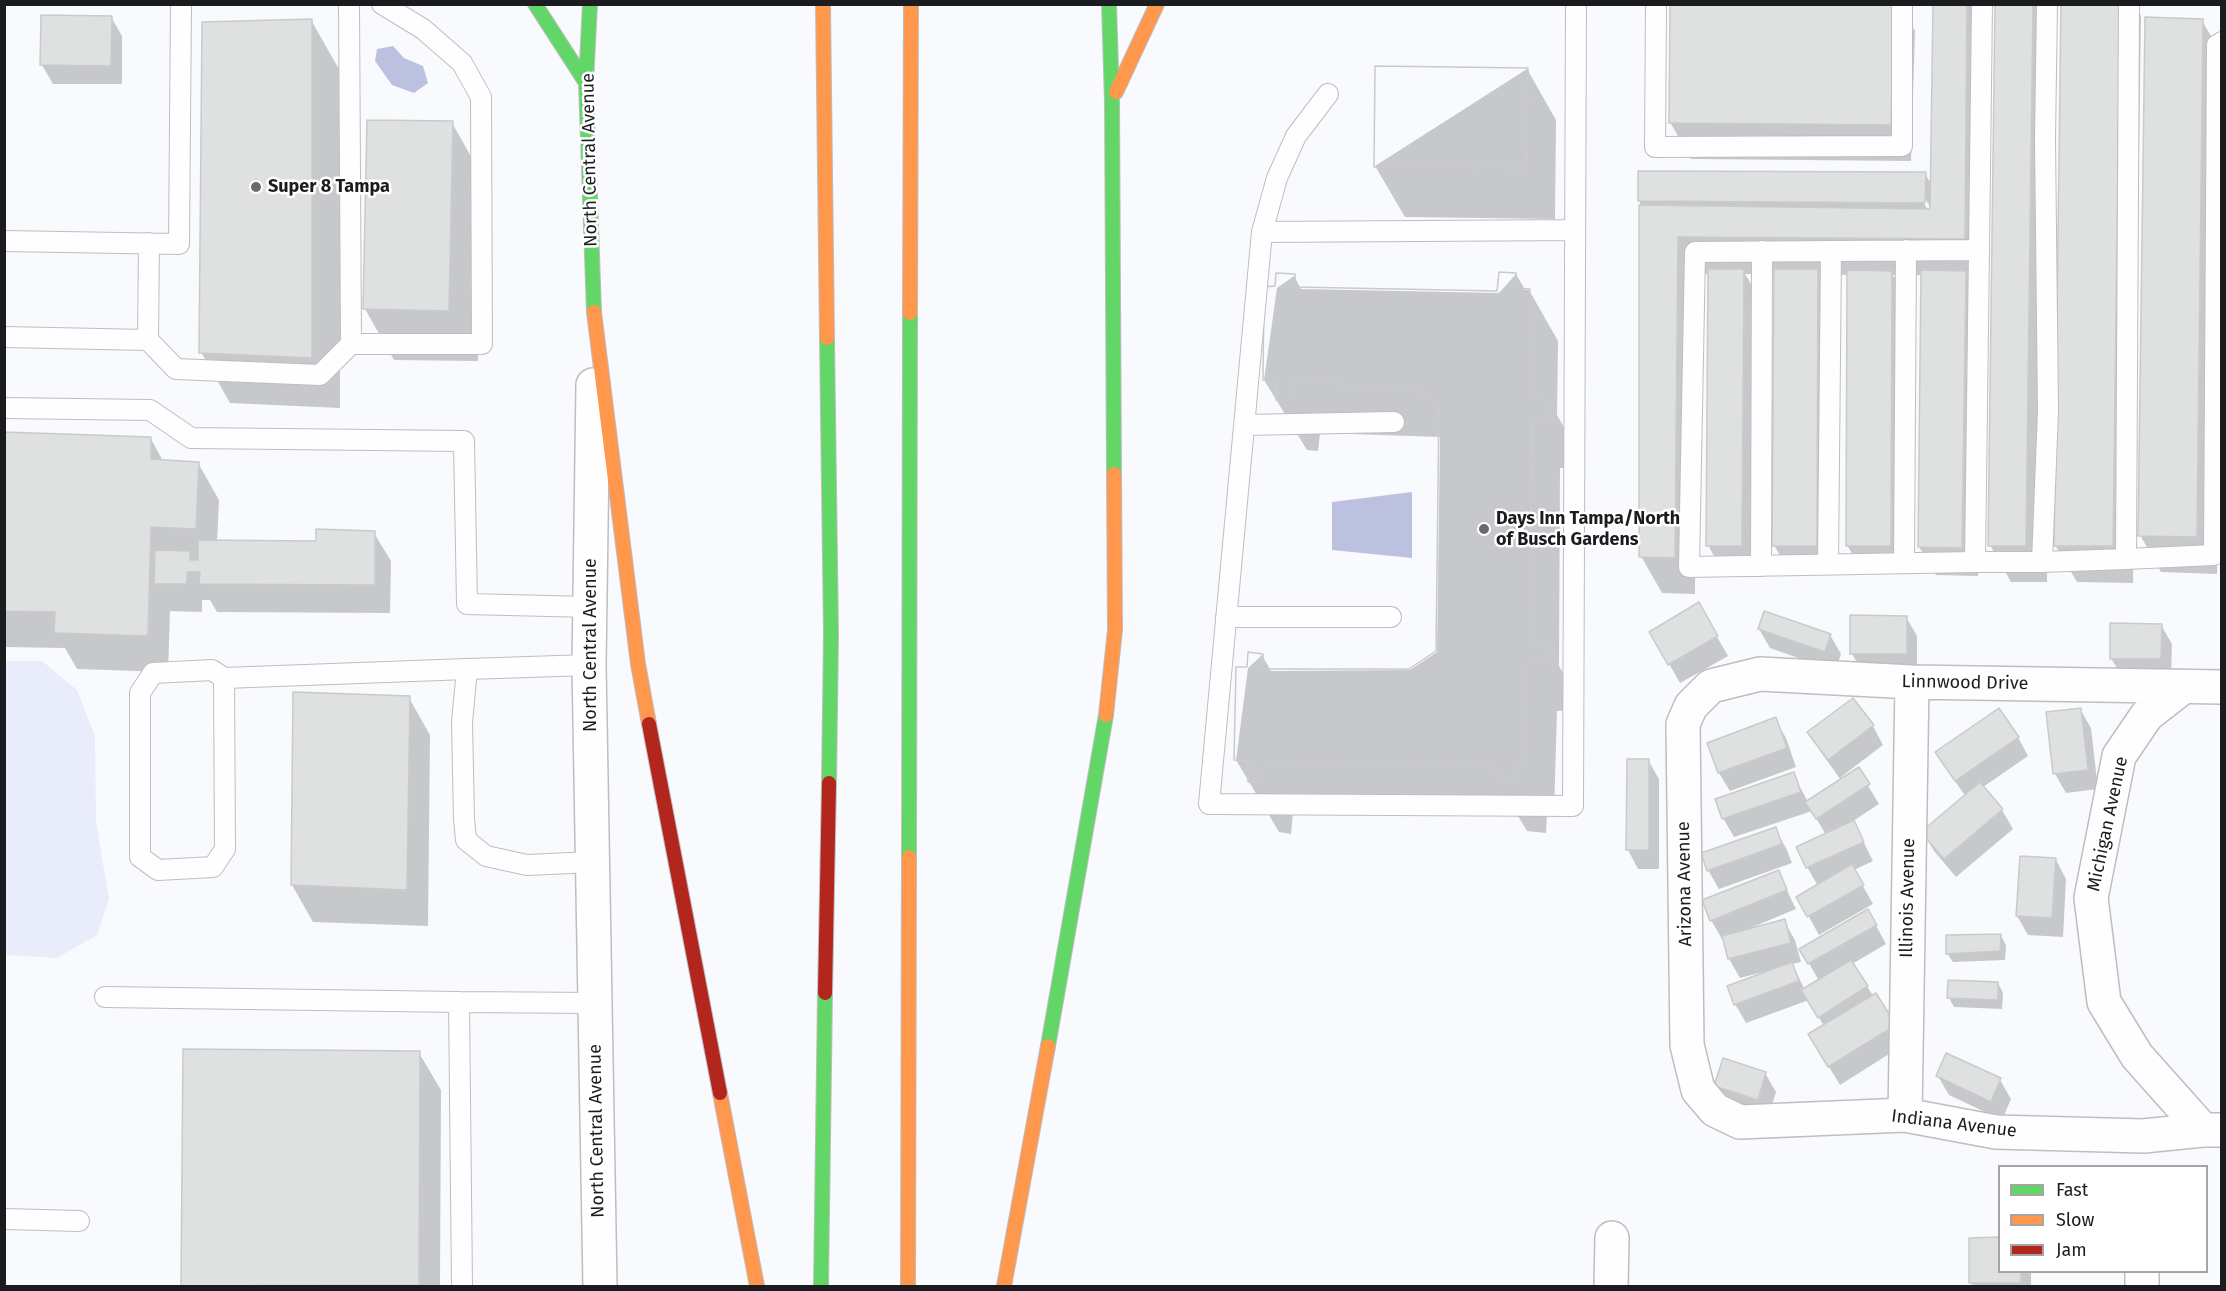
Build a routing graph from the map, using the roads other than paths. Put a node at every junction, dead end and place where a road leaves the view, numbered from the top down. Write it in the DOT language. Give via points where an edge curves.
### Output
graph roads {
  1 [pos="181,4"];
  2 [pos="349,4"];
  3 [pos="382,4"];
  4 [pos="535,4"];
  5 [pos="590,4"];
  6 [pos="823,4"];
  7 [pos="911,4"];
  8 [pos="1108,4"];
  9 [pos="1157,4"];
  10 [pos="1576,4"];
  11 [pos="1656,4"];
  12 [pos="1902,4"];
  13 [pos="1982,4"];
  14 [pos="2047,4"];
  15 [pos="2129,4"];
  16 [pos="2222,42"];
  17 [pos="586,82"];
  18 [pos="1328,94"];
  19 [pos="1112,102"];
  20 [pos="1575,230"];
  21 [pos="1262,232"];
  22 [pos="4,241"];
  23 [pos="149,243"];
  24 [pos="1906,250"];
  25 [pos="1979,250"];
  26 [pos="1762,251"];
  27 [pos="1831,251"];
  28 [pos="594,312"];
  29 [pos="4,337"];
  30 [pos="148,340"];
  31 [pos="351,344"];
  32 [pos="4,408"];
  33 [pos="1394,422"];
  34 [pos="1244,425"];
  35 [pos="2218,555"];
  36 [pos="2126,559"];
  37 [pos="1975,562"];
  38 [pos="2042,562"];
  39 [pos="1904,563"];
  40 [pos="1828,564"];
  41 [pos="1761,566"];
  42 [pos="590,607"];
  43 [pos="1226,617"];
  44 [pos="1391,617"];
  45 [pos="590,665"];
  46 [pos="467,669"];
  47 [pos="224,678"];
  48 [pos="1912,682"];
  49 [pos="1711,686"];
  50 [pos="2183,687"];
  51 [pos="2222,687"];
  52 [pos="593,862"];
  53 [pos="105,997"];
  54 [pos="459,1002"];
  55 [pos="595,1003"];
  56 [pos="1698,1090"];
  57 [pos="1905,1114"];
  58 [pos="2212,1130"];
  59 [pos="4,1219"];
  60 [pos="79,1221"];
  61 [pos="1612,1238"];
  62 [pos="462,1287"];
  63 [pos="600,1287"];
  64 [pos="757,1287"];
  65 [pos="821,1287"];
  66 [pos="908,1287"];
  67 [pos="1004,1287"];
  68 [pos="1611,1287"];
  1 -- 23 [label="lane" via="178,244"];
  2 -- 31 [label="lane"];
  3 -- 31 [label="lane" via="423,29 462,63 481,97 482,344"];
  4 -- 17 [label="main road"];
  5 -- 17 [label="main road, North Central Avenue"];
  6 -- 65 [label="main road" via="831,634"];
  7 -- 66 [label="main road"];
  8 -- 19 [label="main road"];
  9 -- 19 [label="main road"];
  10 -- 20 [label="lane"];
  11 -- 12 [label="lane" via="1655,147 1902,146"];
  13 -- 25 [label="lane"];
  14 -- 38 [label="lane" via="2048,411"];
  15 -- 36 [label="lane"];
  16 -- 35 [label="lane" via="2217,45"];
  17 -- 28 [label="main road, North Central Avenue"];
  18 -- 21 [label="lane" via="1296,136 1277,178"];
  19 -- 67 [label="main road" via="1114,640 1098,765"];
  20 -- 21 [label="lane"];
  20 -- 43 [label="lane" via="1574,807 1209,804"];
  21 -- 34 [label="lane"];
  22 -- 23 [label="lane"];
  23 -- 30 [label="lane"];
  24 -- 25 [label="lane"];
  24 -- 27 [label="lane"];
  24 -- 39 [label="lane"];
  25 -- 37 [label="lane"];
  26 -- 27 [label="lane"];
  26 -- 41 [label="lane"];
  26 -- 41 [label="lane" via="1695,252 1689,567"];
  27 -- 40 [label="lane"];
  28 -- 42 [label="street, North Central Avenue"];
  28 -- 64 [label="main road" via="638,664"];
  29 -- 30 [label="lane"];
  30 -- 31 [label="lane" via="176,369 320,375"];
  32 -- 42 [label="lane" via="150,410 190,438 464,441 467,604"];
  33 -- 34 [label="lane"];
  34 -- 43 [label="lane"];
  35 -- 36 [label="lane"];
  36 -- 38 [label="lane"];
  37 -- 38 [label="lane"];
  37 -- 39 [label="lane"];
  39 -- 40 [label="lane"];
  40 -- 41 [label="lane"];
  42 -- 45 [label="street, North Central Avenue"];
  43 -- 44 [label="lane"];
  45 -- 46 [label="lane"];
  45 -- 52 [label="street, North Central Avenue"];
  46 -- 47 [label="lane"];
  46 -- 52 [label="lane" via="462,722 466,840 486,856 527,865"];
  47 -- 47 [label="lane" via="225,849 213,867 159,870 140,857 140,693 153,673 212,670"];
  48 -- 49 [label="street, Linnwood Drive" via="1760,674"];
  48 -- 50 [label="street, Linnwood Drive"];
  48 -- 57 [label="street, Illinois Avenue"];
  49 -- 56 [label="street, Arizona Avenue" via="1691,706 1683,724 1687,1045"];
  50 -- 51 [label="street, Linnwood Drive"];
  50 -- 58 [label="street, Michigan Avenue" via="2146,715 2118,756 2091,898 2103,1002 2137,1056"];
  52 -- 55 [label="street, North Central Avenue"];
  53 -- 54 [label="lane"];
  54 -- 55 [label="lane"];
  54 -- 62 [label="lane"];
  55 -- 63 [label="street, North Central Avenue"];
  56 -- 57 [label="street, Indiana Avenue" via="1715,1110 1740,1122"];
  57 -- 58 [label="street, Indiana Avenue" via="1996,1132 2143,1136"];
  59 -- 60 [label="lane"];
  61 -- 68 [label="street"];
}
